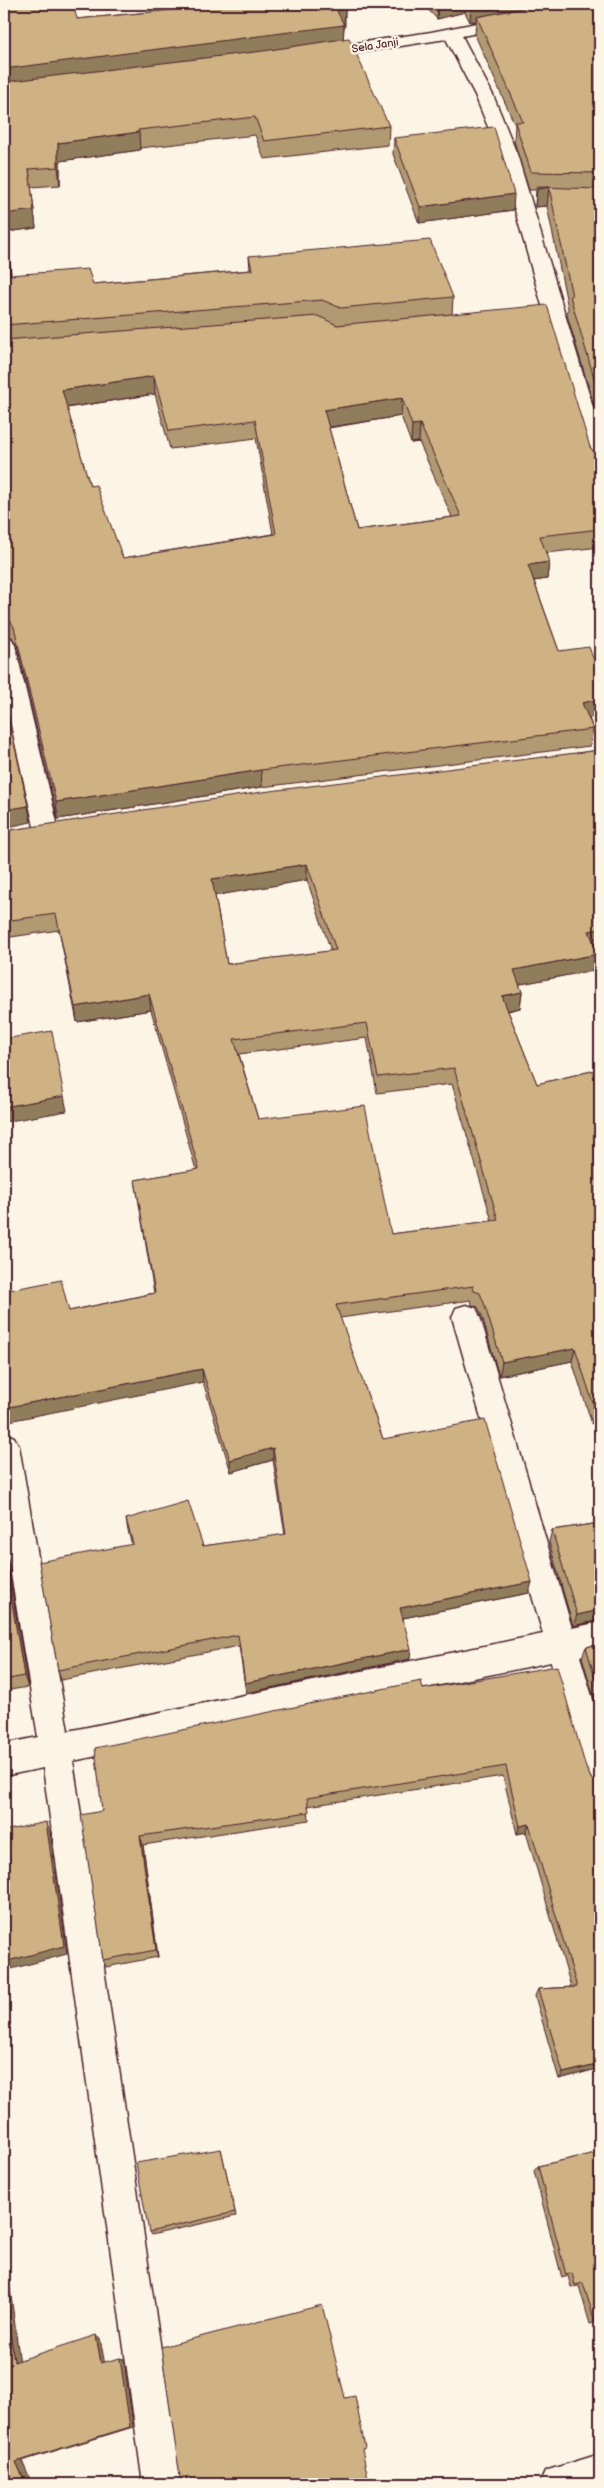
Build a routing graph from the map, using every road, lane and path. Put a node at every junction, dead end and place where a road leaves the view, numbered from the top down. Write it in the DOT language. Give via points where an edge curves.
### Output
graph roads {
  1 [pos="527,18"];
  2 [pos="452,32"];
  3 [pos="302,56"];
  4 [pos="520,198"];
  5 [pos="540,198"];
  6 [pos="554,314"];
  7 [pos="494,320"];
  8 [pos="600,464"];
  9 [pos="4,645"];
  10 [pos="21,835"];
  11 [pos="466,1317"];
  12 [pos="4,1446"];
  13 [pos="600,1637"];
  14 [pos="562,1645"];
  15 [pos="56,1751"];
  16 [pos="4,1760"];
  17 [pos="600,1776"];
  18 [pos="600,2473"];
  19 [pos="162,2484"];
  20 [pos="558,2484"];
  1 -- 2 [label="street, Sela Janji"];
  2 -- 3 [label="street, Sela Janji"];
  2 -- 4 [label="street" via="484,95 508,154"];
  4 -- 5 [label="street"];
  4 -- 6 [label="street"];
  6 -- 7 [label="street"];
  6 -- 8 [label="street"];
  9 -- 10 [label="street" via="56,830"];
  11 -- 14 [label="street"];
  12 -- 15 [label="street"];
  13 -- 14 [label="street"];
  14 -- 15 [label="street"];
  14 -- 17 [label="street"];
  15 -- 16 [label="street"];
  15 -- 19 [label="street"];
  18 -- 20 [label="street"];
}
